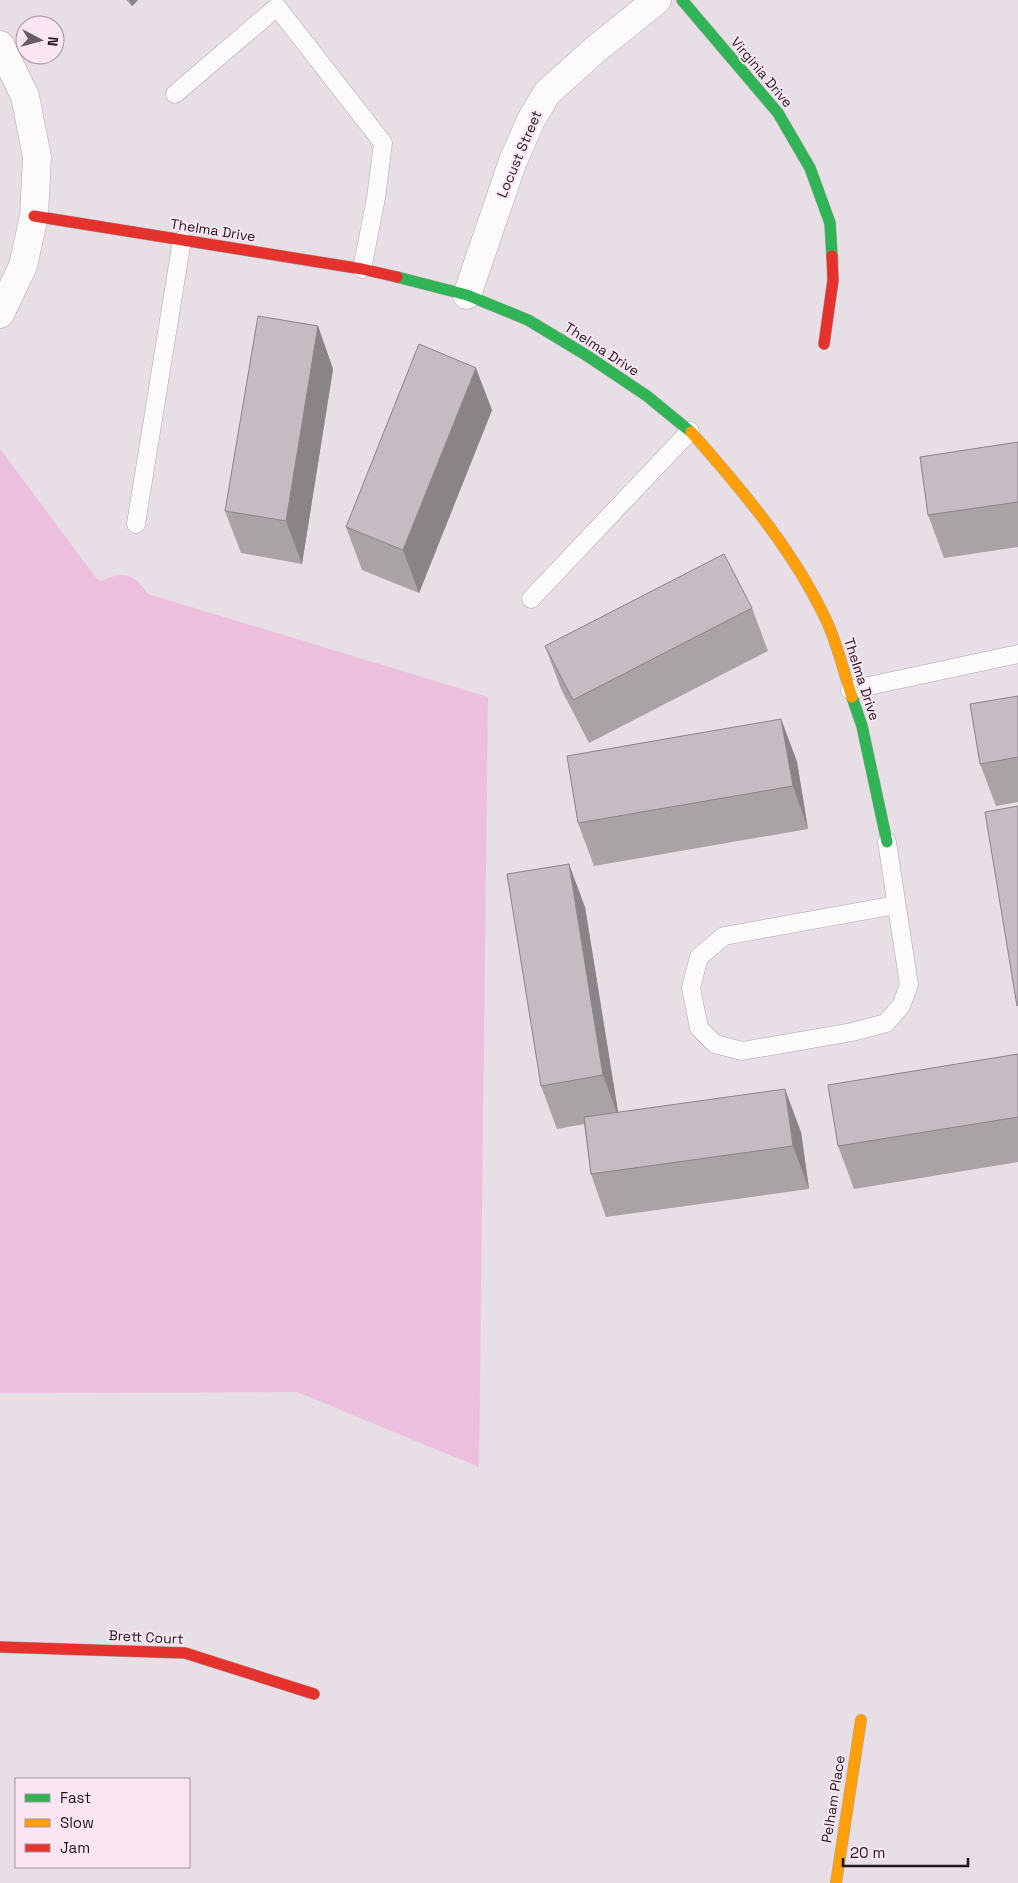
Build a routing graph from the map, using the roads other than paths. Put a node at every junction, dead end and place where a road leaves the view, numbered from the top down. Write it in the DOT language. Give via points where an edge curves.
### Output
graph roads {
  1 [pos="657,0"];
  2 [pos="682,0"];
  3 [pos="0,46"];
  4 [pos="175,94"];
  5 [pos="34,216"];
  6 [pos="182,240"];
  7 [pos="362,269"];
  8 [pos="467,295"];
  9 [pos="0,314"];
  10 [pos="824,344"];
  11 [pos="690,431"];
  12 [pos="136,524"];
  13 [pos="531,599"];
  14 [pos="1018,654"];
  15 [pos="850,690"];
  16 [pos="886,842"];
  17 [pos="896,905"];
  18 [pos="0,1647"];
  19 [pos="314,1694"];
  20 [pos="861,1720"];
  21 [pos="836,1883"];
  1 -- 8 [label="street, Locust Street" via="547,93 530,120 513,161"];
  2 -- 10 [label="street, Virginia Drive" via="778,113 810,168 830,223 833,280"];
  3 -- 5 [label="street" via="25,96 37,157"];
  4 -- 7 [label="lane" via="277,7 383,143"];
  5 -- 6 [label="street, Thelma Drive"];
  5 -- 9 [label="street" via="23,266"];
  6 -- 7 [label="street, Thelma Drive"];
  6 -- 12 [label="lane"];
  7 -- 8 [label="street, Thelma Drive"];
  8 -- 11 [label="street, Thelma Drive" via="528,320 586,355 647,396"];
  11 -- 13 [label="lane"];
  11 -- 15 [label="street, Thelma Drive" via="745,492 799,569 828,625"];
  14 -- 15 [label="lane"];
  15 -- 16 [label="street, Thelma Drive" via="862,726"];
  16 -- 17 [label="lane"];
  17 -- 17 [label="lane" via="909,985 901,1006 886,1023 742,1051 715,1044 699,1028 691,988 699,958 724,936"];
  18 -- 19 [label="street, Brett Court" via="184,1653"];
  20 -- 21 [label="street, Pelham Place"];
}
